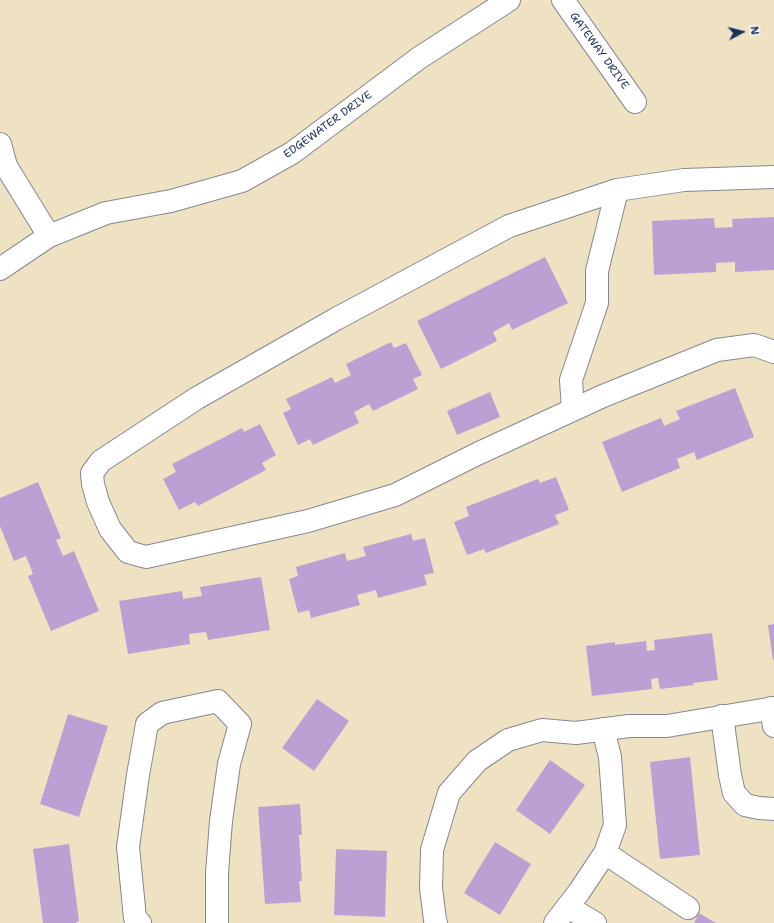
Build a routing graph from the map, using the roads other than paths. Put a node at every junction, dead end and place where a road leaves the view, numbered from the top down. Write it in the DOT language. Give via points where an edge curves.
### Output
graph roads {
  1 [pos="509,0"];
  2 [pos="563,0"];
  3 [pos="635,102"];
  4 [pos="0,144"];
  5 [pos="774,177"];
  6 [pos="617,190"];
  7 [pos="49,236"];
  8 [pos="0,269"];
  9 [pos="774,352"];
  10 [pos="573,410"];
  11 [pos="773,714"];
  12 [pos="722,716"];
  13 [pos="603,729"];
  14 [pos="774,809"];
  15 [pos="605,853"];
  16 [pos="688,908"];
  17 [pos="561,915"];
  18 [pos="140,923"];
  19 [pos="217,923"];
  20 [pos="436,923"];
  21 [pos="595,923"];
  1 -- 7 [label="street, EDGEWATER DRIVE" via="419,58 292,153 242,181 171,201 106,213"];
  2 -- 3 [label="street, GATEWAY DRIVE"];
  4 -- 7 [label="street" via="6,166"];
  5 -- 6 [label="street" via="684,180"];
  6 -- 10 [label="street" via="597,271 597,303 570,380"];
  6 -- 10 [label="street" via="509,226 336,319 197,398 101,461 92,473 93,484 110,529 128,552 146,557 308,521 395,495"];
  7 -- 8 [label="street, EDGEWATER DRIVE"];
  9 -- 10 [label="street" via="754,345 717,350"];
  11 -- 12 [label="street"];
  12 -- 13 [label="street" via="667,726"];
  12 -- 14 [label="street" via="734,793 745,805"];
  13 -- 15 [label="street" via="610,757 615,825"];
  13 -- 20 [label="street" via="576,733 542,730 508,740 477,761 449,793 432,850 431,888"];
  15 -- 16 [label="street"];
  15 -- 17 [label="street"];
  17 -- 21 [label="street"];
  18 -- 19 [label="street" via="135,918 128,847 147,724 162,713 218,701 240,724 229,764 221,821"];
}
